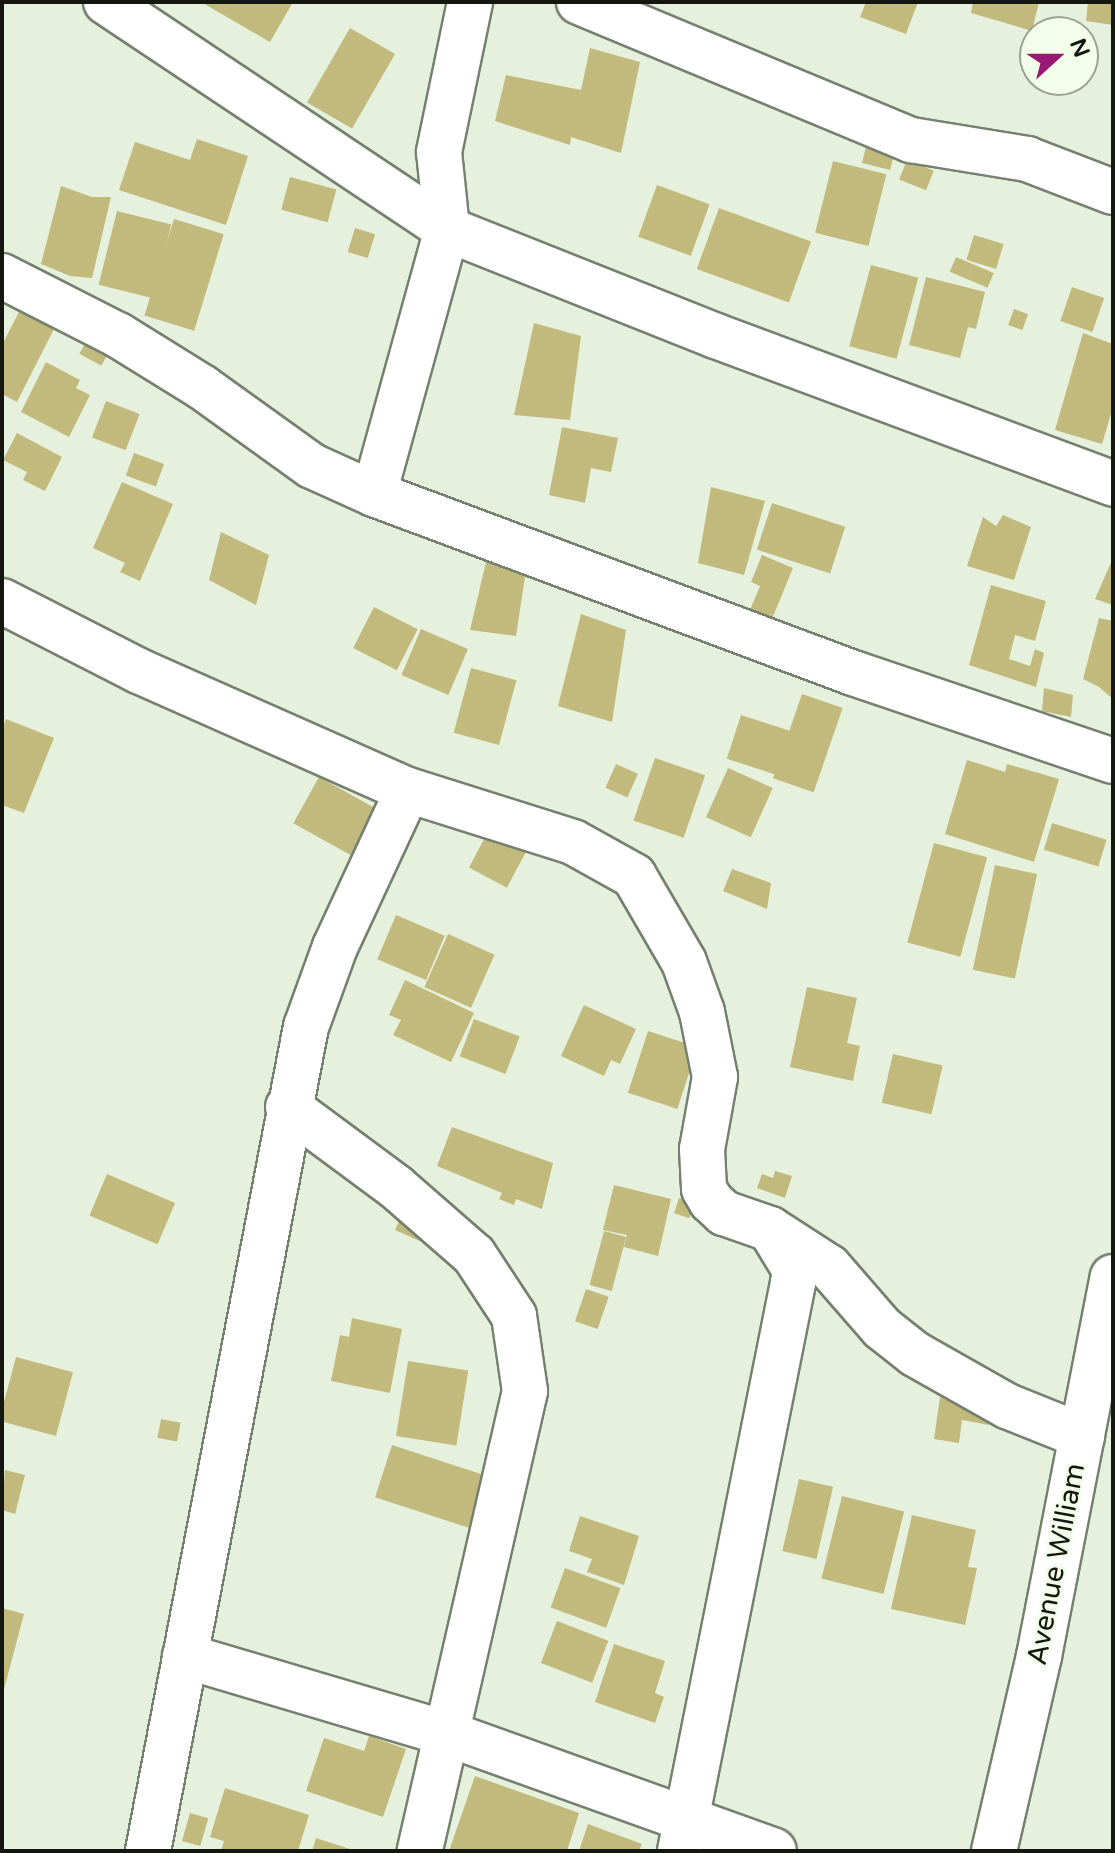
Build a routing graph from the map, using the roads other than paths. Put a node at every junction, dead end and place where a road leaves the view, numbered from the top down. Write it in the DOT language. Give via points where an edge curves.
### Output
graph roads {
  1 [pos="106,2"];
  2 [pos="470,2"];
  3 [pos="579,2"];
  4 [pos="1113,192"];
  5 [pos="447,229"];
  6 [pos="2,276"];
  7 [pos="1113,484"];
  8 [pos="374,494"];
  9 [pos="2,601"];
  10 [pos="1113,761"];
  11 [pos="408,790"];
  12 [pos="288,1107"];
  13 [pos="770,1229"];
  14 [pos="1113,1277"];
  15 [pos="1082,1436"];
  16 [pos="185,1656"];
  17 [pos="448,1734"];
  18 [pos="683,1836"];
  19 [pos="148,1851"];
  20 [pos="420,1851"];
  21 [pos="774,1851"];
  22 [pos="994,1851"];
  1 -- 5 [label="street"];
  2 -- 5 [label="street" via="439,152"];
  3 -- 4 [label="street" via="911,140 1027,159"];
  5 -- 7 [label="street"];
  5 -- 8 [label="street"];
  6 -- 8 [label="street" via="118,335 312,466"];
  8 -- 10 [label="street" via="853,673"];
  9 -- 11 [label="street" via="139,671"];
  11 -- 12 [label="street" via="335,947 306,1027"];
  11 -- 13 [label="street" via="573,842 634,876 684,962 702,1012 715,1077 702,1149 704,1189 724,1213"];
  12 -- 16 [label="street"];
  12 -- 17 [label="street" via="396,1187 474,1255 514,1316 525,1391"];
  13 -- 15 [label="street" via="829,1267 882,1328 915,1354 1007,1406"];
  13 -- 18 [label="street" via="795,1270"];
  14 -- 15 [label="street, Avenue William"];
  15 -- 22 [label="street, Avenue William"];
  16 -- 17 [label="street"];
  16 -- 19 [label="street"];
  17 -- 18 [label="street"];
  17 -- 20 [label="street"];
  18 -- 21 [label="street"];
}
